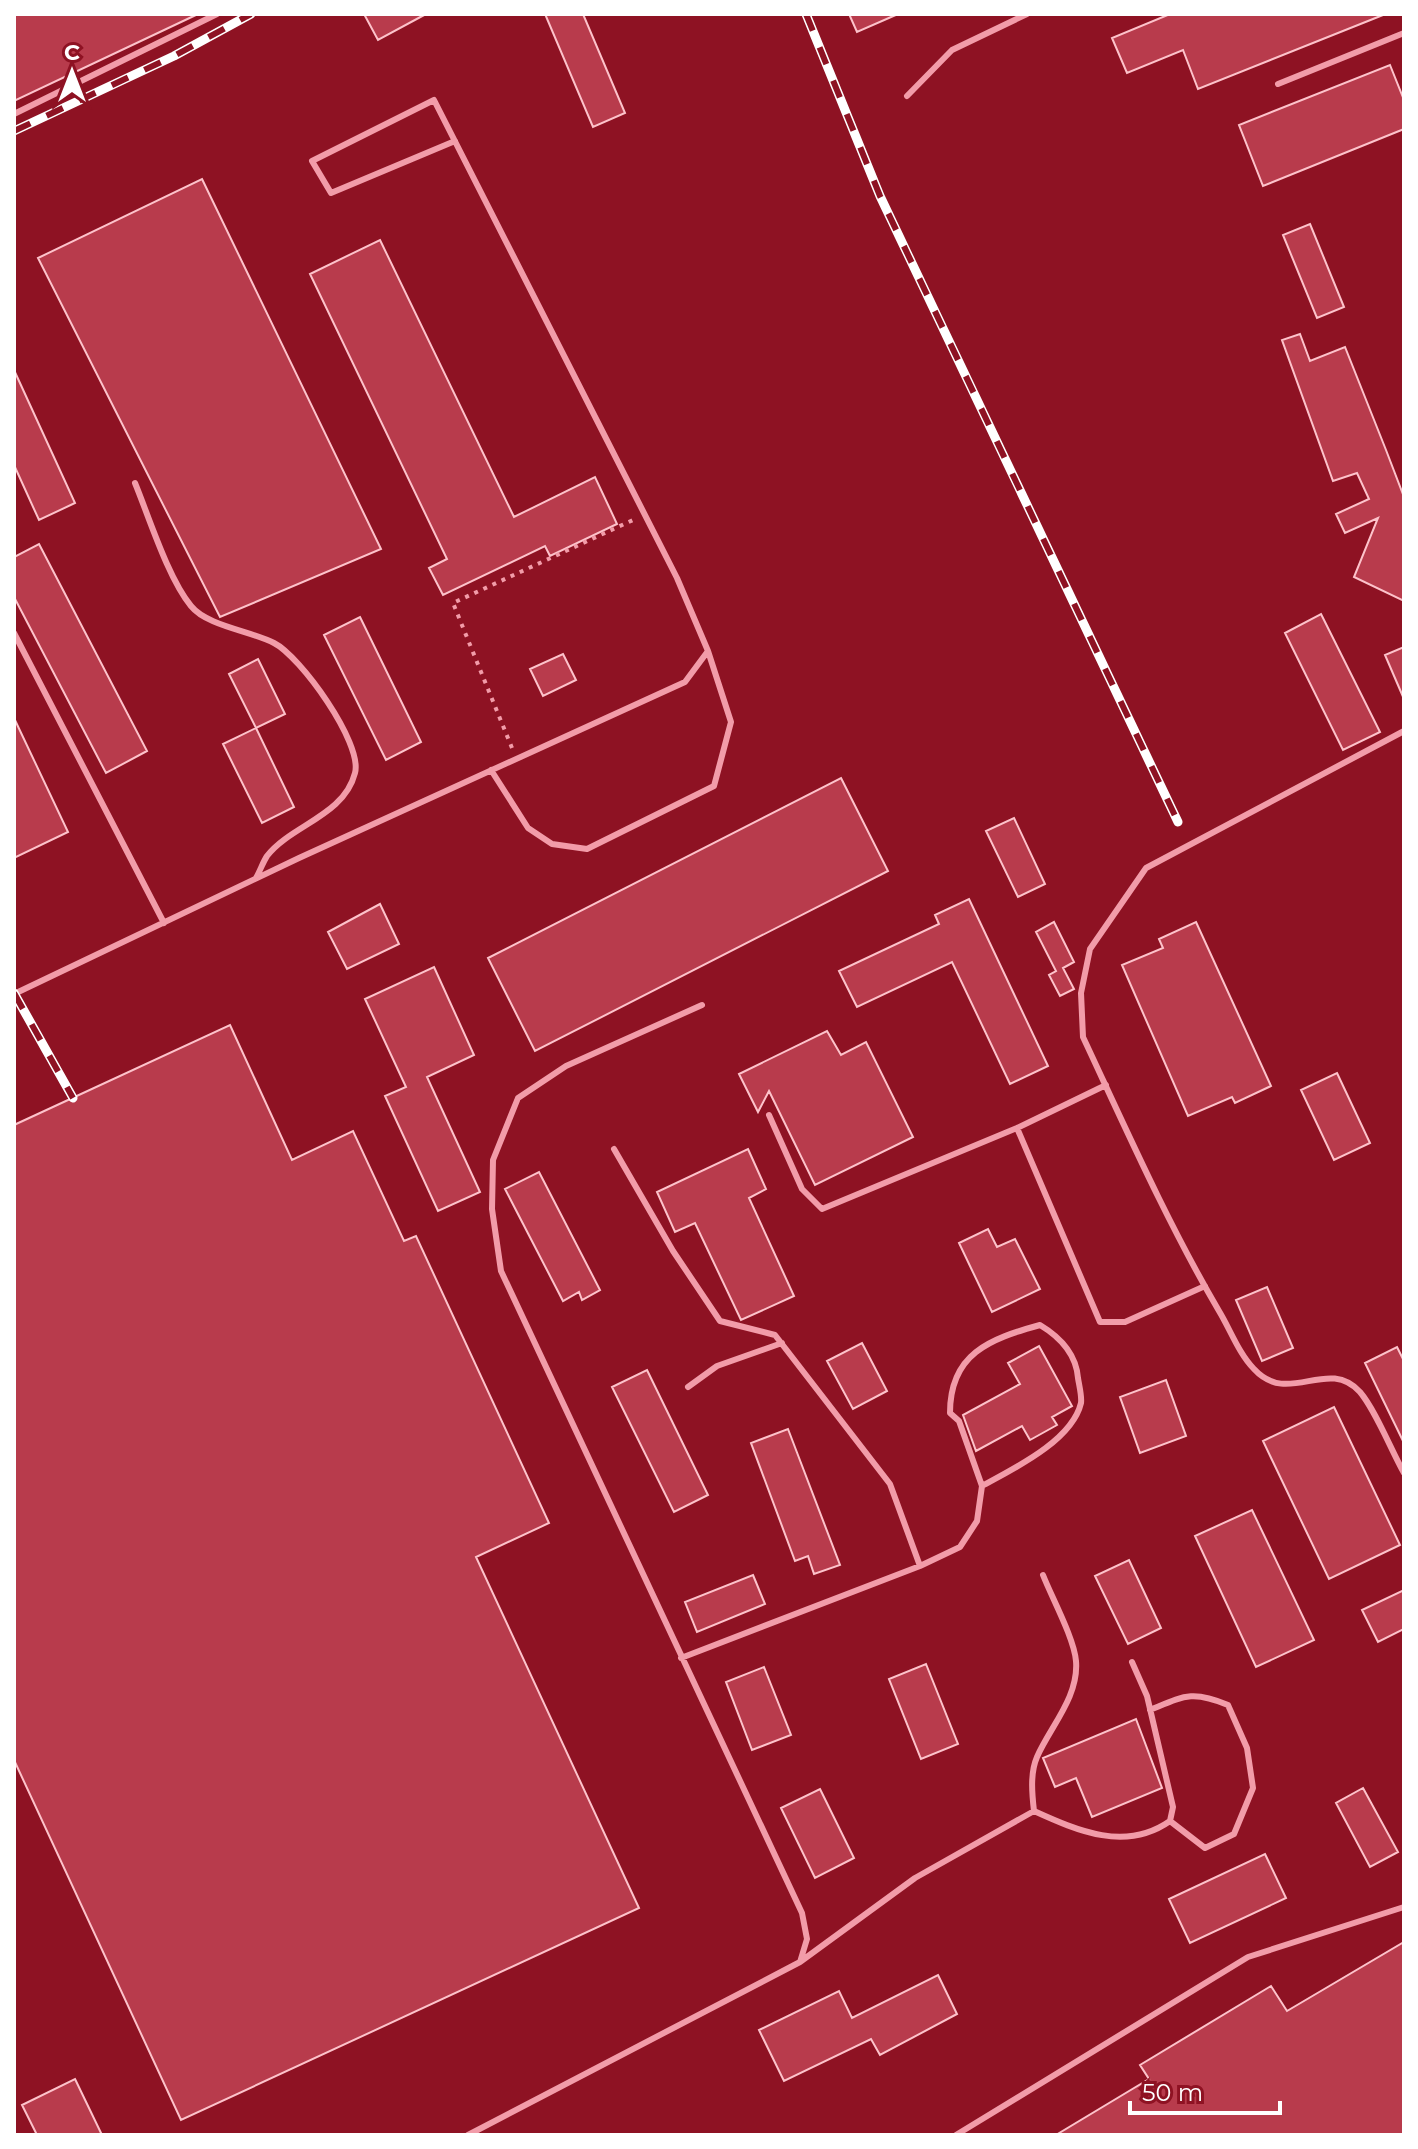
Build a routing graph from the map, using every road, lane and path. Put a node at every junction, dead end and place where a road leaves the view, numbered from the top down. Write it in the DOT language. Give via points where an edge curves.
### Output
graph roads {
  1 [pos="217,14"];
  2 [pos="1027,14"];
  3 [pos="1404,33"];
  4 [pos="1278,84"];
  5 [pos="907,96"];
  6 [pos="14,114"];
  7 [pos="455,141"];
  8 [pos="135,483"];
  9 [pos="643,515"];
  10 [pos="14,633"];
  11 [pos="708,651"];
  12 [pos="1404,731"];
  13 [pos="516,758"];
  14 [pos="491,770"];
  15 [pos="256,878"];
  16 [pos="164,923"];
  17 [pos="14,994"];
  18 [pos="702,1005"];
  19 [pos="1106,1085"];
  20 [pos="769,1115"];
  21 [pos="1017,1128"];
  22 [pos="614,1149"];
  23 [pos="1205,1286"];
  24 [pos="782,1343"];
  25 [pos="688,1387"];
  26 [pos="1404,1473"];
  27 [pos="982,1486"];
  28 [pos="920,1566"];
  29 [pos="1043,1575"];
  30 [pos="681,1658"];
  31 [pos="1132,1662"];
  32 [pos="1150,1710"];
  33 [pos="1034,1811"];
  34 [pos="1170,1821"];
  35 [pos="1404,1907"];
  36 [pos="800,1962"];
  37 [pos="468,2135"];
  38 [pos="956,2135"];
  1 -- 6 [label="lane"];
  2 -- 5 [label="lane" via="952,50"];
  3 -- 4 [label="lane"];
  7 -- 7 [label="lane" via="434,100 312,161 331,193"];
  7 -- 9 [label="lane"];
  8 -- 15 [label="lane" via="191,607 278,644 351,738 356,772 338,803 267,856"];
  9 -- 11 [label="lane"];
  9 -- 13 [label="path" via="453,603"];
  10 -- 16 [label="lane"];
  11 -- 13 [label="lane" via="685,682"];
  11 -- 14 [label="lane" via="731,722 714,786 587,849 552,844 528,828"];
  12 -- 19 [label="lane" via="1146,868 1090,949 1081,993 1083,1037"];
  13 -- 14 [label="lane"];
  14 -- 15 [label="lane"];
  15 -- 16 [label="lane"];
  16 -- 17 [label="lane"];
  18 -- 30 [label="lane" via="566,1066 518,1098 493,1160 492,1209 501,1271"];
  19 -- 21 [label="lane"];
  19 -- 23 [label="lane"];
  20 -- 21 [label="lane" via="802,1189 822,1209"];
  21 -- 23 [label="lane" via="1100,1322 1125,1322"];
  22 -- 24 [label="lane" via="720,1321 775,1335"];
  23 -- 26 [label="lane" via="1253,1368 1268,1380 1287,1387 1315,1378 1341,1380 1359,1392"];
  24 -- 25 [label="lane" via="717,1366"];
  24 -- 28 [label="lane" via="890,1484"];
  27 -- 27 [label="lane" via="959,1421 950,1413 950,1389 974,1353 998,1336 1040,1325 1061,1337 1067,1348 1078,1369 1081,1402 1061,1434 1025,1463"];
  27 -- 28 [label="lane" via="977,1521 960,1547"];
  28 -- 30 [label="lane"];
  29 -- 33 [label="lane" via="1076,1660 1060,1718 1036,1759"];
  30 -- 36 [label="lane" via="802,1913 807,1939"];
  31 -- 32 [label="lane"];
  32 -- 34 [label="lane" via="1173,1807"];
  32 -- 34 [label="lane" via="1202,1694 1228,1705 1247,1748 1253,1788 1234,1834 1205,1848"];
  33 -- 34 [label="lane" via="1083,1834 1120,1838 1155,1832"];
  33 -- 36 [label="lane" via="915,1878"];
  35 -- 38 [label="lane" via="1248,1957"];
  36 -- 37 [label="lane"];
}
